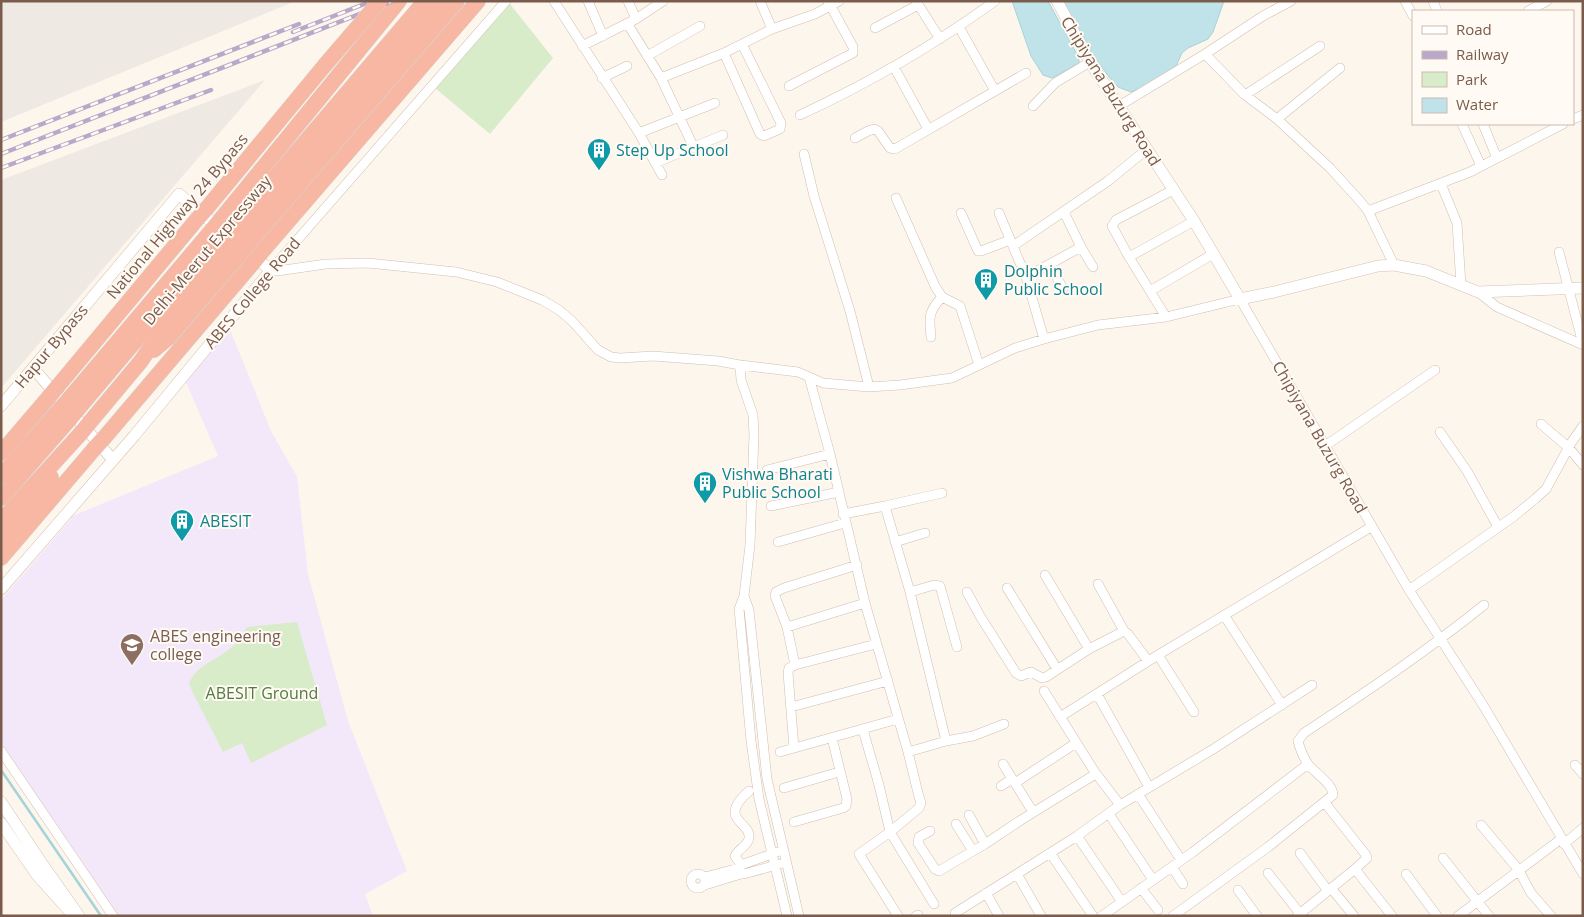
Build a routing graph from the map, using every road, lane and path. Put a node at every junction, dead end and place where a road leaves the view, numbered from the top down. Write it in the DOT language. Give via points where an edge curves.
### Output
graph roads {
  1 [pos="399,1"];
  2 [pos="425,1"];
  3 [pos="439,1"];
  4 [pos="457,1"];
  5 [pos="478,1"];
  6 [pos="506,1"];
  7 [pos="554,1"];
  8 [pos="588,1"];
  9 [pos="628,1"];
  10 [pos="663,1"];
  11 [pos="760,1"];
  12 [pos="840,1"];
  13 [pos="994,1"];
  14 [pos="1057,1"];
  15 [pos="1291,1"];
  16 [pos="1406,1"];
  17 [pos="1547,1"];
  18 [pos="917,3"];
  19 [pos="829,4"];
  20 [pos="1531,7"];
  21 [pos="384,8"];
  22 [pos="1412,14"];
  23 [pos="636,19"];
  24 [pos="628,23"];
  25 [pos="700,26"];
  26 [pos="959,27"];
  27 [pos="875,28"];
  28 [pos="772,29"];
  29 [pos="603,36"];
  30 [pos="940,39"];
  31 [pos="742,44"];
  32 [pos="582,46"];
  33 [pos="1320,46"];
  34 [pos="724,53"];
  35 [pos="1205,54"];
  36 [pos="647,56"];
  37 [pos="1090,62"];
  38 [pos="626,66"];
  39 [pos="894,67"];
  40 [pos="1340,68"];
  41 [pos="1026,73"];
  42 [pos="602,78"];
  43 [pos="661,78"];
  44 [pos="789,86"];
  45 [pos="995,91"];
  46 [pos="1245,95"];
  47 [pos="715,103"];
  48 [pos="1033,106"];
  49 [pos="1119,106"];
  50 [pos="800,115"];
  51 [pos="679,117"];
  52 [pos="1277,119"];
  53 [pos="1462,125"];
  54 [pos="1483,125"];
  55 [pos="1561,125"];
  56 [pos="928,129"];
  57 [pos="639,133"];
  58 [pos="723,135"];
  59 [pos="855,138"];
  60 [pos="694,148"];
  61 [pos="1146,150"];
  62 [pos="804,154"];
  63 [pos="1497,158"];
  64 [pos="655,164"];
  65 [pos="1481,166"];
  66 [pos="662,175"];
  67 [pos="1441,184"];
  68 [pos="1172,190"];
  69 [pos="896,198"];
  70 [pos="1368,211"];
  71 [pos="961,212"];
  72 [pos="1064,212"];
  73 [pos="999,213"];
  74 [pos="1194,221"];
  75 [pos="230,237"];
  76 [pos="1012,243"];
  77 [pos="1081,247"];
  78 [pos="1559,252"];
  79 [pos="1213,254"];
  80 [pos="1129,257"];
  81 [pos="1050,265"];
  82 [pos="1394,265"];
  83 [pos="1093,266"];
  84 [pos="271,270"];
  85 [pos="1026,277"];
  86 [pos="1461,285"];
  87 [pos="1569,288"];
  88 [pos="1583,288"];
  89 [pos="1063,289"];
  90 [pos="1150,291"];
  91 [pos="1478,292"];
  92 [pos="942,297"];
  93 [pos="1240,298"];
  94 [pos="1166,317"];
  95 [pos="931,337"];
  96 [pos="1044,339"];
  97 [pos="1583,344"];
  98 [pos="740,365"];
  99 [pos="979,365"];
  100 [pos="33,368"];
  101 [pos="1435,370"];
  102 [pos="809,377"];
  103 [pos="869,387"];
  104 [pos="1,406"];
  105 [pos="69,409"];
  106 [pos="1541,424"];
  107 [pos="1583,426"];
  108 [pos="44,428"];
  109 [pos="1440,432"];
  110 [pos="1325,446"];
  111 [pos="1569,448"];
  112 [pos="1,453"];
  113 [pos="830,454"];
  114 [pos="58,460"];
  115 [pos="113,460"];
  116 [pos="1583,465"];
  117 [pos="767,470"];
  118 [pos="1,476"];
  119 [pos="1,488"];
  120 [pos="839,492"];
  121 [pos="942,493"];
  122 [pos="1,498"];
  123 [pos="771,506"];
  124 [pos="885,506"];
  125 [pos="844,518"];
  126 [pos="1,521"];
  127 [pos="1371,527"];
  128 [pos="1498,528"];
  129 [pos="925,533"];
  130 [pos="1,541"];
  131 [pos="778,542"];
  132 [pos="895,542"];
  133 [pos="1,558"];
  134 [pos="857,565"];
  135 [pos="1044,575"];
  136 [pos="1098,584"];
  137 [pos="1007,588"];
  138 [pos="1,589"];
  139 [pos="1409,590"];
  140 [pos="910,592"];
  141 [pos="967,592"];
  142 [pos="744,596"];
  143 [pos="865,603"];
  144 [pos="1484,604"];
  145 [pos="1224,615"];
  146 [pos="787,627"];
  147 [pos="1124,631"];
  148 [pos="1439,640"];
  149 [pos="876,644"];
  150 [pos="957,647"];
  151 [pos="1089,649"];
  152 [pos="1158,655"];
  153 [pos="1148,661"];
  154 [pos="795,664"];
  155 [pos="1057,670"];
  156 [pos="888,681"];
  157 [pos="1312,685"];
  158 [pos="1044,691"];
  159 [pos="1097,694"];
  160 [pos="1282,705"];
  161 [pos="791,707"];
  162 [pos="1194,712"];
  163 [pos="1060,718"];
  164 [pos="898,719"];
  165 [pos="1004,724"];
  166 [pos="862,730"];
  167 [pos="832,738"];
  168 [pos="946,741"];
  169 [pos="1076,743"];
  170 [pos="794,748"];
  171 [pos="1,751"];
  172 [pos="780,752"];
  173 [pos="908,752"];
  174 [pos="1003,764"];
  175 [pos="1308,764"];
  176 [pos="1575,765"];
  177 [pos="839,772"];
  178 [pos="1096,774"];
  179 [pos="1583,774"];
  180 [pos="1014,781"];
  181 [pos="1000,786"];
  182 [pos="1149,787"];
  183 [pos="784,788"];
  184 [pos="749,791"];
  185 [pos="1138,794"];
  186 [pos="1,802"];
  187 [pos="1325,803"];
  188 [pos="1120,806"];
  189 [pos="1033,812"];
  190 [pos="1109,814"];
  191 [pos="969,815"];
  192 [pos="794,822"];
  193 [pos="1,823"];
  194 [pos="956,824"];
  195 [pos="1481,824"];
  196 [pos="1583,828"];
  197 [pos="930,831"];
  198 [pos="890,832"];
  199 [pos="1076,836"];
  200 [pos="1562,841"];
  201 [pos="985,844"];
  202 [pos="784,850"];
  203 [pos="973,851"];
  204 [pos="1050,853"];
  205 [pos="1300,853"];
  206 [pos="773,854"];
  207 [pos="1443,858"];
  208 [pos="1181,860"];
  209 [pos="787,862"];
  210 [pos="775,865"];
  211 [pos="1172,867"];
  212 [pos="740,869"];
  213 [pos="1355,869"];
  214 [pos="1518,870"];
  215 [pos="1268,873"];
  216 [pos="1017,874"];
  217 [pos="1406,874"];
  218 [pos="1583,874"];
  219 [pos="1153,880"];
  220 [pos="705,881"];
  221 [pos="1183,884"];
  222 [pos="1141,888"];
  223 [pos="1238,890"];
  224 [pos="1330,890"];
  225 [pos="986,894"];
  226 [pos="1477,901"];
  227 [pos="934,904"];
  228 [pos="1119,904"];
  229 [pos="1158,910"];
  230 [pos="955,913"];
  231 [pos="1300,915"];
  232 [pos="74,916"];
  233 [pos="79,916"];
  234 [pos="113,916"];
  235 [pos="787,916"];
  236 [pos="799,916"];
  237 [pos="898,916"];
  238 [pos="999,916"];
  239 [pos="1042,916"];
  240 [pos="1093,916"];
  241 [pos="1102,916"];
  242 [pos="1121,916"];
  243 [pos="1173,916"];
  244 [pos="1257,916"];
  245 [pos="1354,916"];
  246 [pos="1392,916"];
  247 [pos="1438,916"];
  248 [pos="1458,916"];
  249 [pos="1489,916"];
  250 [pos="1550,916"];
  1 -- 21 [label="highway"];
  2 -- 75 [label="highway, Delhi-Meerut Expressway"];
  3 -- 75 [label="highway, Delhi-Meerut Expressway"];
  4 -- 75 [label="highway"];
  5 -- 133 [label="highway"];
  6 -- 84 [label="street, ABES College Road"];
  7 -- 32 [label="street"];
  8 -- 29 [label="street"];
  9 -- 23 [label="street"];
  10 -- 23 [label="street"];
  11 -- 28 [label="street"];
  12 -- 19 [label="street"];
  13 -- 26 [label="street"];
  14 -- 37 [label="street, Chipiyana Buzurg Road"];
  15 -- 35 [label="street"];
  16 -- 22 [label="street"];
  17 -- 20 [label="street"];
  18 -- 27 [label="street"];
  18 -- 30 [label="street"];
  19 -- 28 [label="street" via="814,14"];
  19 -- 44 [label="street" via="854,47 853,53"];
  21 -- 75 [label="highway"];
  21 -- 112 [label="highway, National Highway 24 Bypass, bridge" via="325,66"];
  23 -- 24 [label="street"];
  24 -- 29 [label="street"];
  24 -- 36 [label="street"];
  25 -- 36 [label="street"];
  26 -- 30 [label="street"];
  26 -- 45 [label="street"];
  28 -- 31 [label="street"];
  29 -- 32 [label="street"];
  30 -- 39 [label="street"];
  31 -- 34 [label="street"];
  31 -- 34 [label="street" via="781,123 780,129 764,136 760,134"];
  32 -- 42 [label="street"];
  33 -- 46 [label="street"];
  34 -- 43 [label="street"];
  35 -- 46 [label="street"];
  35 -- 49 [label="street"];
  36 -- 43 [label="street"];
  37 -- 48 [label="street" via="1055,83"];
  37 -- 49 [label="street, Chipiyana Buzurg Road"];
  38 -- 42 [label="street"];
  39 -- 50 [label="street"];
  39 -- 56 [label="street"];
  40 -- 52 [label="street"];
  41 -- 45 [label="street"];
  42 -- 57 [label="street"];
  43 -- 51 [label="street"];
  45 -- 56 [label="street"];
  46 -- 52 [label="street"];
  47 -- 51 [label="street"];
  49 -- 61 [label="street, Chipiyana Buzurg Road"];
  51 -- 57 [label="street"];
  51 -- 60 [label="street"];
  52 -- 70 [label="street" via="1330,168"];
  53 -- 65 [label="street"];
  54 -- 63 [label="street"];
  55 -- 63 [label="street"];
  56 -- 59 [label="street" via="893,149 874,129"];
  57 -- 64 [label="street"];
  58 -- 60 [label="street"];
  60 -- 64 [label="street"];
  61 -- 68 [label="street, Chipiyana Buzurg Road"];
  61 -- 72 [label="street"];
  62 -- 103 [label="street"];
  63 -- 65 [label="street"];
  64 -- 66 [label="street"];
  65 -- 67 [label="street"];
  67 -- 70 [label="street"];
  67 -- 86 [label="street" via="1457,223"];
  68 -- 74 [label="street, Chipiyana Buzurg Road"];
  68 -- 80 [label="street" via="1113,223 1113,229"];
  69 -- 92 [label="street"];
  70 -- 82 [label="street"];
  71 -- 76 [label="street" via="978,251"];
  72 -- 76 [label="street"];
  72 -- 77 [label="street"];
  73 -- 76 [label="street"];
  74 -- 79 [label="street, Chipiyana Buzurg Road"];
  74 -- 80 [label="street"];
  75 -- 105 [label="highway, Delhi-Meerut Expressway"];
  75 -- 114 [label="highway, Delhi-Meerut Expressway" via="141,360"];
  76 -- 85 [label="street"];
  77 -- 81 [label="street"];
  77 -- 83 [label="street"];
  78 -- 87 [label="street"];
  79 -- 90 [label="street"];
  79 -- 93 [label="street, Chipiyana Buzurg Road"];
  80 -- 90 [label="street"];
  81 -- 85 [label="street"];
  81 -- 89 [label="street"];
  82 -- 86 [label="street" via="1426,271"];
  82 -- 93 [label="street" via="1366,268"];
  84 -- 98 [label="street" via="368,263 456,272 497,282 542,300 559,310 598,350 611,357 689,358"];
  84 -- 100 [label="street, Hapur Bypass" via="179,194"];
  84 -- 115 [label="street, ABES College Road"];
  85 -- 96 [label="street"];
  86 -- 91 [label="street"];
  87 -- 88 [label="street"];
  87 -- 91 [label="street"];
  87 -- 97 [label="street"];
  90 -- 94 [label="street"];
  91 -- 97 [label="street" via="1497,307"];
  92 -- 95 [label="street" via="929,315"];
  92 -- 99 [label="street" via="960,306"];
  93 -- 94 [label="street"];
  93 -- 110 [label="street, Chipiyana Buzurg Road"];
  94 -- 96 [label="street" via="1098,325"];
  96 -- 99 [label="street"];
  98 -- 102 [label="street" via="798,372"];
  98 -- 142 [label="street" via="741,380 753,415 754,435 750,545"];
  99 -- 103 [label="street" via="952,378"];
  100 -- 104 [label="street, Hapur Bypass"];
  100 -- 115 [label="street"];
  101 -- 110 [label="street"];
  102 -- 103 [label="street" via="823,383"];
  102 -- 113 [label="street"];
  105 -- 108 [label="highway"];
  105 -- 122 [label="highway, Delhi-Meerut Expressway"];
  106 -- 111 [label="street"];
  107 -- 111 [label="street"];
  108 -- 118 [label="highway"];
  108 -- 119 [label="highway" via="39,445"];
  109 -- 128 [label="street" via="1467,471"];
  110 -- 127 [label="street, Chipiyana Buzurg Road"];
  111 -- 116 [label="street"];
  111 -- 128 [label="street" via="1546,489"];
  113 -- 117 [label="street"];
  113 -- 120 [label="street"];
  114 -- 126 [label="highway, Delhi-Meerut Expressway"];
  114 -- 130 [label="highway" via="50,480"];
  115 -- 138 [label="street, ABES College Road"];
  120 -- 123 [label="street"];
  120 -- 125 [label="street"];
  121 -- 124 [label="street"];
  124 -- 125 [label="street"];
  124 -- 132 [label="street"];
  125 -- 131 [label="street"];
  125 -- 134 [label="street"];
  127 -- 139 [label="street, Chipiyana Buzurg Road"];
  127 -- 145 [label="street"];
  128 -- 139 [label="street"];
  129 -- 132 [label="street"];
  132 -- 140 [label="street"];
  134 -- 143 [label="street"];
  134 -- 146 [label="street" via="779,589 775,596"];
  135 -- 151 [label="street"];
  136 -- 147 [label="street"];
  137 -- 155 [label="street"];
  139 -- 148 [label="street, Chipiyana Buzurg Road"];
  140 -- 150 [label="street" via="940,586"];
  140 -- 168 [label="street"];
  141 -- 155 [label="street" via="1018,675 1033,672 1044,678"];
  142 -- 202 [label="street" via="749,610 767,779"];
  142 -- 206 [label="street" via="740,608 751,741 759,799"];
  143 -- 146 [label="street"];
  143 -- 149 [label="street"];
  144 -- 148 [label="street"];
  145 -- 152 [label="street"];
  145 -- 160 [label="street"];
  146 -- 154 [label="street"];
  147 -- 151 [label="street"];
  147 -- 153 [label="street"];
  148 -- 175 [label="street" via="1304,732 1298,742"];
  148 -- 200 [label="street, Chipiyana Buzurg Road" via="1483,705"];
  149 -- 154 [label="street"];
  149 -- 156 [label="street"];
  151 -- 155 [label="street"];
  152 -- 153 [label="street"];
  152 -- 162 [label="street"];
  153 -- 159 [label="street"];
  154 -- 161 [label="street" via="788,673"];
  156 -- 161 [label="street"];
  156 -- 164 [label="street"];
  157 -- 160 [label="street"];
  158 -- 163 [label="street"];
  159 -- 163 [label="street"];
  159 -- 182 [label="street"];
  160 -- 182 [label="street"];
  161 -- 170 [label="street"];
  163 -- 169 [label="street"];
  164 -- 166 [label="street"];
  164 -- 173 [label="street"];
  165 -- 168 [label="street" via="973,736"];
  166 -- 167 [label="street"];
  166 -- 198 [label="street"];
  167 -- 170 [label="street"];
  167 -- 177 [label="street"];
  168 -- 173 [label="street"];
  169 -- 178 [label="street"];
  169 -- 180 [label="street"];
  170 -- 172 [label="street"];
  171 -- 234 [label="street"];
  173 -- 198 [label="street" via="921,803"];
  174 -- 180 [label="street"];
  175 -- 187 [label="street" via="1334,793"];
  175 -- 208 [label="street"];
  176 -- 179 [label="street"];
  177 -- 183 [label="street"];
  177 -- 192 [label="street" via="846,806"];
  178 -- 188 [label="street"];
  178 -- 189 [label="street"];
  180 -- 181 [label="street"];
  180 -- 189 [label="street"];
  182 -- 185 [label="street"];
  184 -- 212 [label="street" via="739,802 735,814 749,834 746,844 735,856"];
  185 -- 188 [label="street"];
  185 -- 208 [label="street"];
  186 -- 233 [label="street"];
  187 -- 213 [label="street" via="1367,856"];
  187 -- 243 [label="street"];
  188 -- 190 [label="street"];
  189 -- 201 [label="street"];
  190 -- 199 [label="street"];
  190 -- 219 [label="street"];
  191 -- 201 [label="street"];
  193 -- 232 [label="street" via="37,875"];
  194 -- 203 [label="street"];
  195 -- 214 [label="street"];
  196 -- 200 [label="street"];
  197 -- 203 [label="street" via="918,841 934,869 942,870"];
  198 -- 227 [label="street"];
  198 -- 237 [label="street" via="859,854"];
  199 -- 204 [label="street"];
  199 -- 228 [label="street"];
  200 -- 214 [label="street"];
  200 -- 218 [label="street, Chipiyana Buzurg Road"];
  201 -- 203 [label="street"];
  202 -- 206 [label="street"];
  202 -- 209 [label="street"];
  204 -- 216 [label="street"];
  204 -- 240 [label="street"];
  205 -- 224 [label="street"];
  206 -- 210 [label="street"];
  206 -- 212 [label="street"];
  207 -- 226 [label="street"];
  208 -- 211 [label="street"];
  209 -- 210 [label="street"];
  209 -- 236 [label="street"];
  210 -- 212 [label="street"];
  210 -- 235 [label="street"];
  211 -- 219 [label="street"];
  211 -- 221 [label="street"];
  212 -- 220 [label="street"];
  213 -- 224 [label="street"];
  213 -- 246 [label="street"];
  214 -- 226 [label="street"];
  214 -- 250 [label="street"];
  215 -- 231 [label="street"];
  216 -- 225 [label="street"];
  216 -- 239 [label="street"];
  217 -- 247 [label="street"];
  219 -- 222 [label="street"];
  222 -- 228 [label="street"];
  222 -- 229 [label="street"];
  223 -- 244 [label="street"];
  224 -- 231 [label="street"];
  224 -- 245 [label="street"];
  225 -- 230 [label="street"];
  225 -- 238 [label="street"];
  226 -- 248 [label="street"];
  226 -- 249 [label="street"];
  228 -- 241 [label="street"];
  228 -- 242 [label="street"];
}
